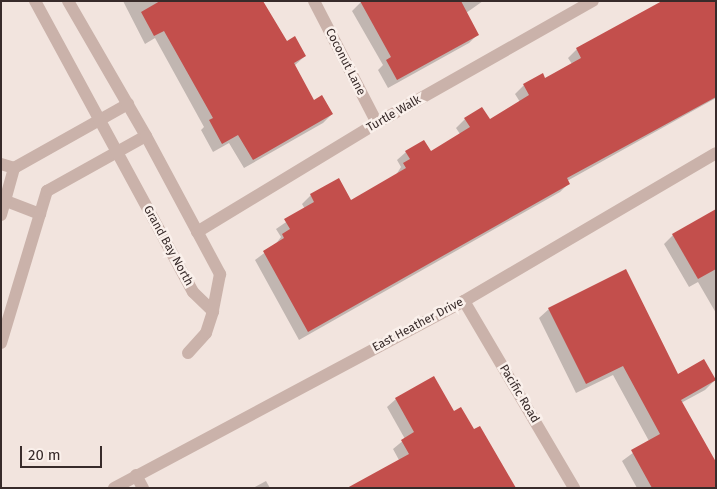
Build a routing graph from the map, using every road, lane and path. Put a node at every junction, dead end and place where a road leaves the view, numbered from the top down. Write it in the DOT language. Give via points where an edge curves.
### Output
graph roads {
  1 [pos="35,1"];
  2 [pos="68,1"];
  3 [pos="314,1"];
  4 [pos="593,1"];
  5 [pos="128,104"];
  6 [pos="100,120"];
  7 [pos="377,123"];
  8 [pos="146,136"];
  9 [pos="118,152"];
  10 [pos="716,153"];
  11 [pos="8,166"];
  12 [pos="3,200"];
  13 [pos="40,214"];
  14 [pos="1,215"];
  15 [pos="198,232"];
  16 [pos="464,301"];
  17 [pos="213,310"];
  18 [pos="1,343"];
  19 [pos="188,353"];
  20 [pos="136,475"];
  21 [pos="114,488"];
  22 [pos="143,488"];
  23 [pos="574,488"];
  1 -- 6 [label="street, Grand Bay North"];
  2 -- 5 [label="street"];
  3 -- 7 [label="street, Coconut Lane"];
  4 -- 7 [label="street, Turtle Walk"];
  5 -- 6 [label="street"];
  5 -- 8 [label="street"];
  6 -- 9 [label="street, Grand Bay North"];
  6 -- 11 [label="street"];
  7 -- 15 [label="street, Turtle Walk"];
  8 -- 9 [label="street"];
  8 -- 15 [label="street"];
  9 -- 13 [label="street" via="47,191"];
  9 -- 17 [label="street, Grand Bay North" via="193,292"];
  10 -- 16 [label="street, East Heather Drive"];
  11 -- 12 [label="street"];
  12 -- 13 [label="street"];
  12 -- 14 [label="street"];
  13 -- 18 [label="street"];
  15 -- 17 [label="street" via="220,274"];
  16 -- 20 [label="street, East Heather Drive"];
  16 -- 23 [label="street, Pacific Road"];
  17 -- 19 [label="street" via="206,333"];
  20 -- 21 [label="street, East Heather Drive"];
  20 -- 22 [label="street"];
}
